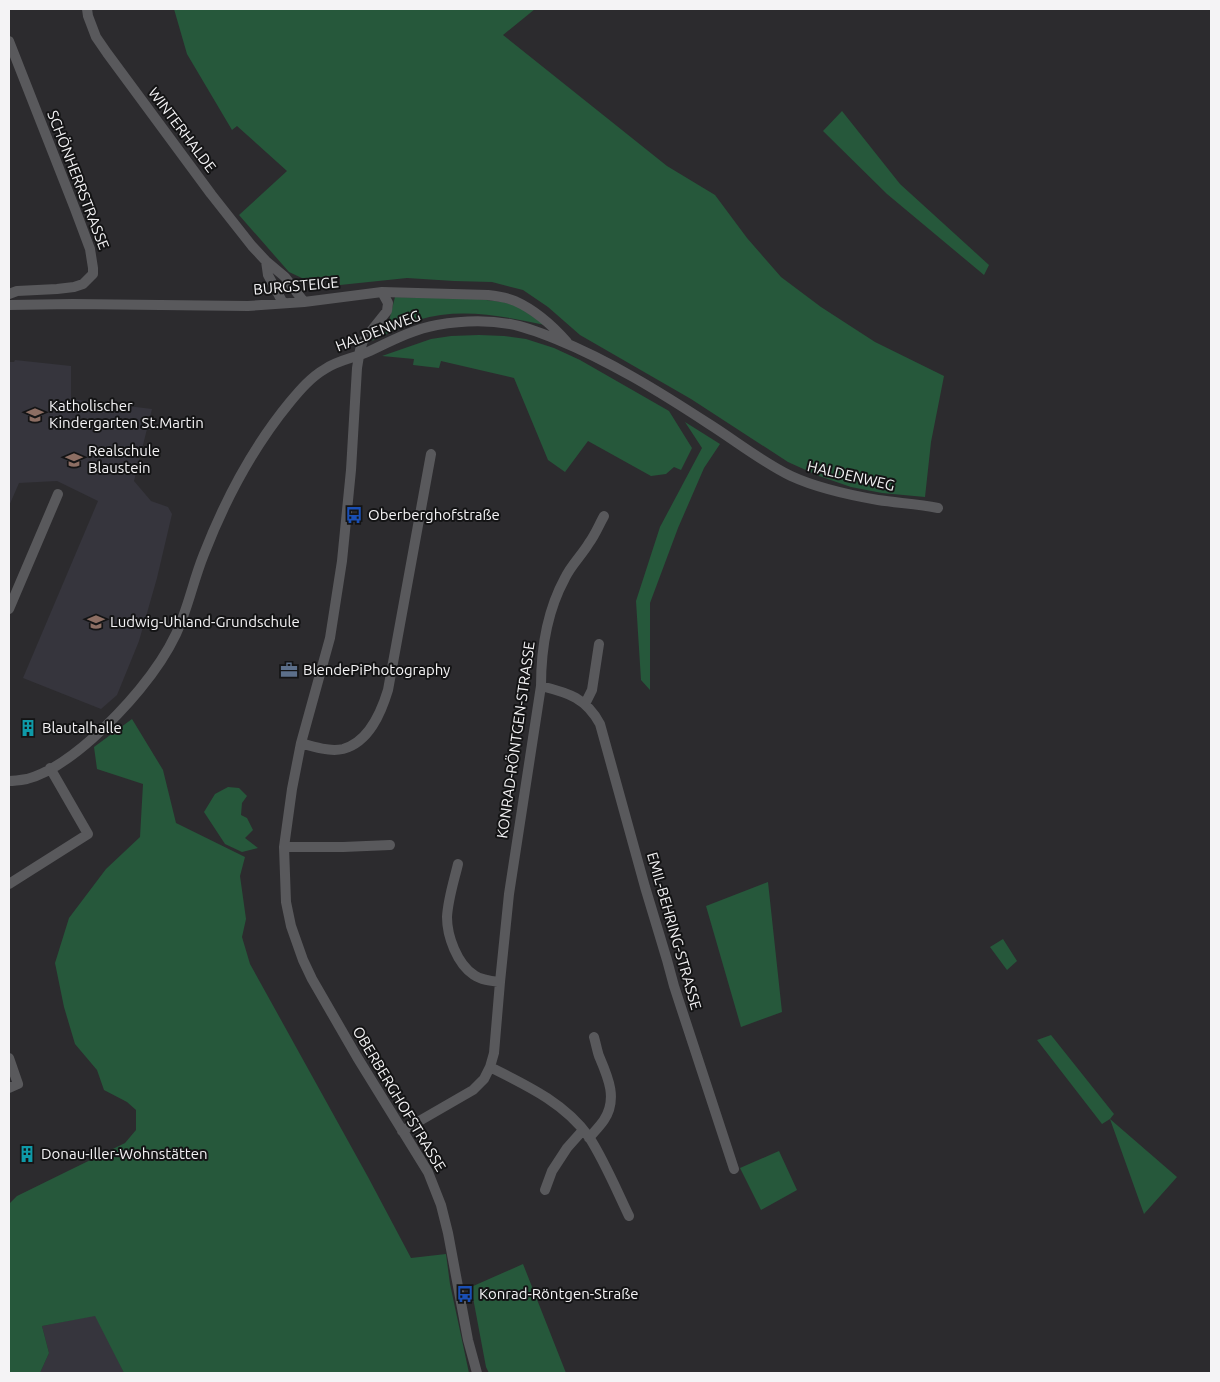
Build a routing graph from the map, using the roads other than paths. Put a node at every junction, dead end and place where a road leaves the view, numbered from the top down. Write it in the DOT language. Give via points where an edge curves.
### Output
graph roads {
  1 [pos="87,9"];
  2 [pos="9,41"];
  3 [pos="266,261"];
  4 [pos="382,292"];
  5 [pos="9,294"];
  6 [pos="304,302"];
  7 [pos="283,303"];
  8 [pos="9,305"];
  9 [pos="570,344"];
  10 [pos="360,356"];
  11 [pos="431,454"];
  12 [pos="58,494"];
  13 [pos="938,508"];
  14 [pos="604,516"];
  15 [pos="9,608"];
  16 [pos="599,644"];
  17 [pos="541,686"];
  18 [pos="585,704"];
  19 [pos="302,743"];
  20 [pos="50,768"];
  21 [pos="9,782"];
  22 [pos="390,845"];
  23 [pos="284,847"];
  24 [pos="458,864"];
  25 [pos="9,884"];
  26 [pos="500,982"];
  27 [pos="594,1037"];
  28 [pos="9,1058"];
  29 [pos="490,1067"];
  30 [pos="9,1088"];
  31 [pos="402,1131"];
  32 [pos="586,1134"];
  33 [pos="734,1169"];
  34 [pos="545,1190"];
  35 [pos="629,1216"];
  36 [pos="477,1373"];
  1 -- 3 [label="street, WINTERHALDE" via="96,37 107,54 219,204"];
  2 -- 5 [label="street, SCHÖNHERRSTRASSE" via="84,233 93,268 83,284"];
  3 -- 6 [label="street, WINTERHALDE" via="285,277"];
  3 -- 7 [label="street, WINTERHALDE" via="268,275"];
  4 -- 6 [label="street, BURGSTEIGE"];
  4 -- 9 [label="street, BURGSTEIGE" via="502,297 541,317"];
  4 -- 10 [label="street, OBERBERGHOFSTRASSE" via="388,303 387,310 363,341"];
  6 -- 7 [label="street, BURGSTEIGE"];
  7 -- 8 [label="street, BURGSTEIGE" via="248,306"];
  9 -- 10 [label="street, HALDENWEG" via="509,324 460,323 436,325 411,333"];
  9 -- 13 [label="street, HALDENWEG" via="640,382 793,477 879,500"];
  10 -- 19 [label="street, OBERBERGHOFSTRASSE" via="342,561 330,638"];
  10 -- 20 [label="street, HALDENWEG" via="324,369 300,390 262,438 216,526 184,615 163,657 104,728 83,747"];
  11 -- 19 [label="street" via="384,704 370,730 352,746 330,750"];
  12 -- 15 [label="street"];
  14 -- 17 [label="street, KONRAD-RÖNTGEN-STRASSE" via="557,595 543,647"];
  16 -- 18 [label="street" via="592,690"];
  17 -- 18 [label="street, EMIL-BEHRING-STRASSE"];
  17 -- 26 [label="street, KONRAD-RÖNTGEN-STRASSE" via="509,894"];
  18 -- 33 [label="street, EMIL-BEHRING-STRASSE" via="600,724 674,986"];
  19 -- 23 [label="street, OBERBERGHOFSTRASSE"];
  20 -- 21 [label="street, HALDENWEG"];
  20 -- 25 [label="street" via="88,834"];
  22 -- 23 [label="street"];
  23 -- 31 [label="street, OBERBERGHOFSTRASSE" via="286,902 303,960 329,1010"];
  24 -- 26 [label="street" via="447,917 454,947 461,961 475,976"];
  26 -- 29 [label="street, KONRAD-RÖNTGEN-STRASSE"];
  27 -- 32 [label="street" via="610,1082 611,1095 605,1119"];
  28 -- 30 [label="street" via="18,1084"];
  29 -- 31 [label="street, KONRAD-RÖNTGEN-STRASSE" via="473,1090"];
  29 -- 32 [label="street" via="539,1093"];
  31 -- 36 [label="street, OBERBERGHOFSTRASSE" via="428,1172 441,1205"];
  32 -- 34 [label="street" via="567,1148 552,1171"];
  32 -- 35 [label="street"];
}
